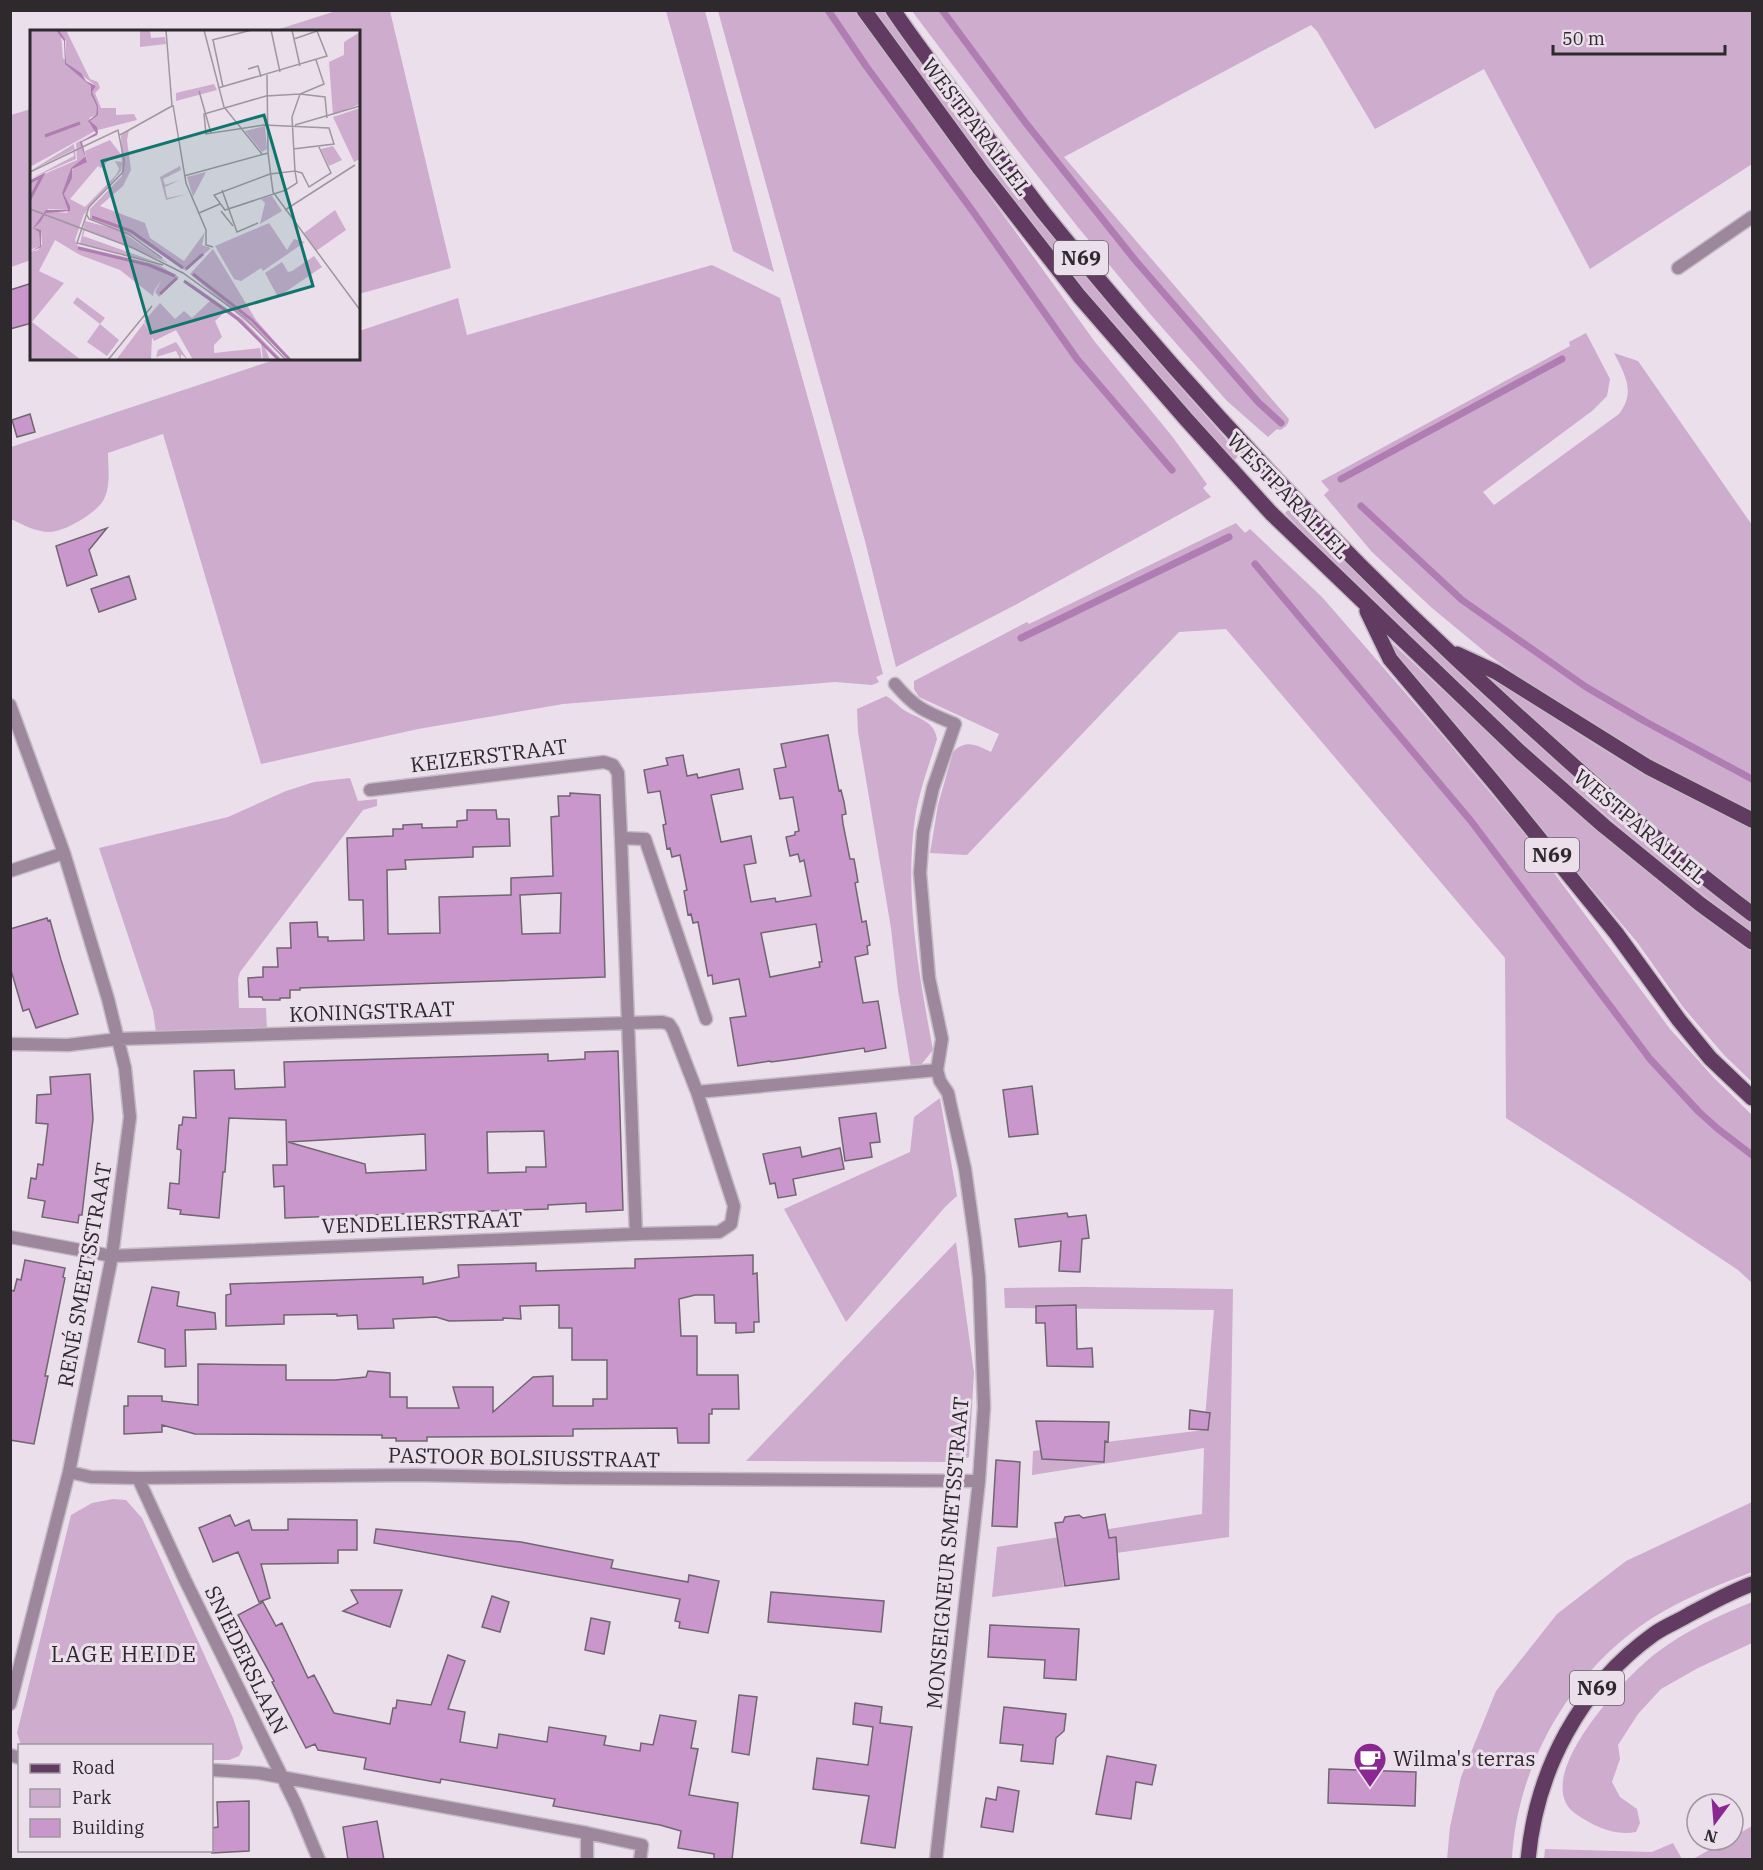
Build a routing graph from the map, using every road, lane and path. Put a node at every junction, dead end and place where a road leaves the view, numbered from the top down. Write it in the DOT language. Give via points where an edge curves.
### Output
graph roads {
  1 [pos="864,10"];
  2 [pos="893,10"];
  3 [pos="1752,218"];
  4 [pos="1678,268"];
  5 [pos="1364,603"];
  6 [pos="1444,648"];
  7 [pos="895,684"];
  8 [pos="10,705"];
  9 [pos="370,790"];
  10 [pos="1752,820"];
  11 [pos="621,838"];
  12 [pos="64,853"];
  13 [pos="10,870"];
  14 [pos="1752,914"];
  15 [pos="1752,942"];
  16 [pos="706,1019"];
  17 [pos="628,1024"];
  18 [pos="118,1039"];
  19 [pos="10,1044"];
  20 [pos="937,1070"];
  21 [pos="697,1092"];
  22 [pos="1752,1098"];
  23 [pos="731,1224"];
  24 [pos="636,1234"];
  25 [pos="10,1237"];
  26 [pos="112,1256"];
  27 [pos="69,1472"];
  28 [pos="138,1478"];
  29 [pos="979,1480"];
  30 [pos="1752,1584"];
  31 [pos="10,1704"];
  32 [pos="213,1770"];
  33 [pos="283,1778"];
  34 [pos="587,1833"];
  35 [pos="319,1860"];
  36 [pos="587,1860"];
  37 [pos="640,1860"];
  38 [pos="936,1860"];
  39 [pos="1528,1860"];
  1 -- 5 [label="main road, WESTPARALLEL / N69" via="1079,296 1247,487"];
  2 -- 6 [label="main road, WESTPARALLEL / N69" via="1048,218 1164,355 1320,527"];
  3 -- 4 [label="street"];
  5 -- 15 [label="main road, WESTPARALLEL / N69" via="1604,826"];
  5 -- 22 [label="main road, N69" via="1390,659 1616,933 1710,1058"];
  6 -- 10 [label="main road, N69" via="1496,672 1648,767"];
  6 -- 14 [label="main road, WESTPARALLEL / N69" via="1629,815"];
  7 -- 20 [label="street" via="910,702 955,724 930,799 920,873 929,978 942,1039"];
  8 -- 12 [label="street, RENÉ SMEETSSTRAAT"];
  9 -- 11 [label="street, KEIZERSTRAAT" via="604,762 613,765 618,773"];
  11 -- 16 [label="street" via="645,839"];
  11 -- 17 [label="street"];
  12 -- 13 [label="street"];
  12 -- 18 [label="street, RENÉ SMEETSSTRAAT"];
  17 -- 18 [label="street, KONINGSTRAAT"];
  17 -- 21 [label="street, KONINGSTRAAT" via="669,1024"];
  17 -- 24 [label="street"];
  18 -- 19 [label="street, KONINGSTRAAT" via="68,1045"];
  18 -- 26 [label="street, RENÉ SMEETSSTRAAT" via="130,1117"];
  20 -- 21 [label="street"];
  20 -- 29 [label="street, MONSEIGNEUR SMETSSTRAAT" via="948,1093 965,1169 979,1277 984,1407"];
  21 -- 23 [label="street, KONINGSTRAAT" via="734,1206"];
  23 -- 24 [label="street, VENDELIERSTRAAT" via="719,1232"];
  24 -- 26 [label="street, VENDELIERSTRAAT"];
  25 -- 26 [label="street, VENDELIERSTRAAT"];
  26 -- 27 [label="street, RENÉ SMEETSSTRAAT"];
  27 -- 28 [label="street, PASTOOR BOLSIUSSTRAAT"];
  27 -- 31 [label="street, RENÉ SMEETSSTRAAT"];
  28 -- 29 [label="street, PASTOOR BOLSIUSSTRAAT" via="415,1475"];
  28 -- 33 [label="street, SNIEDERSLAAN"];
  29 -- 38 [label="street, MONSEIGNEUR SMETSSTRAAT"];
  30 -- 39 [label="main road, N69" via="1655,1634 1589,1698 1546,1775 1534,1817"];
  32 -- 33 [label="street"];
  33 -- 34 [label="street"];
  33 -- 35 [label="street, SNIEDERSLAAN"];
  34 -- 36 [label="street"];
  34 -- 37 [label="street" via="642,1845"];
}
